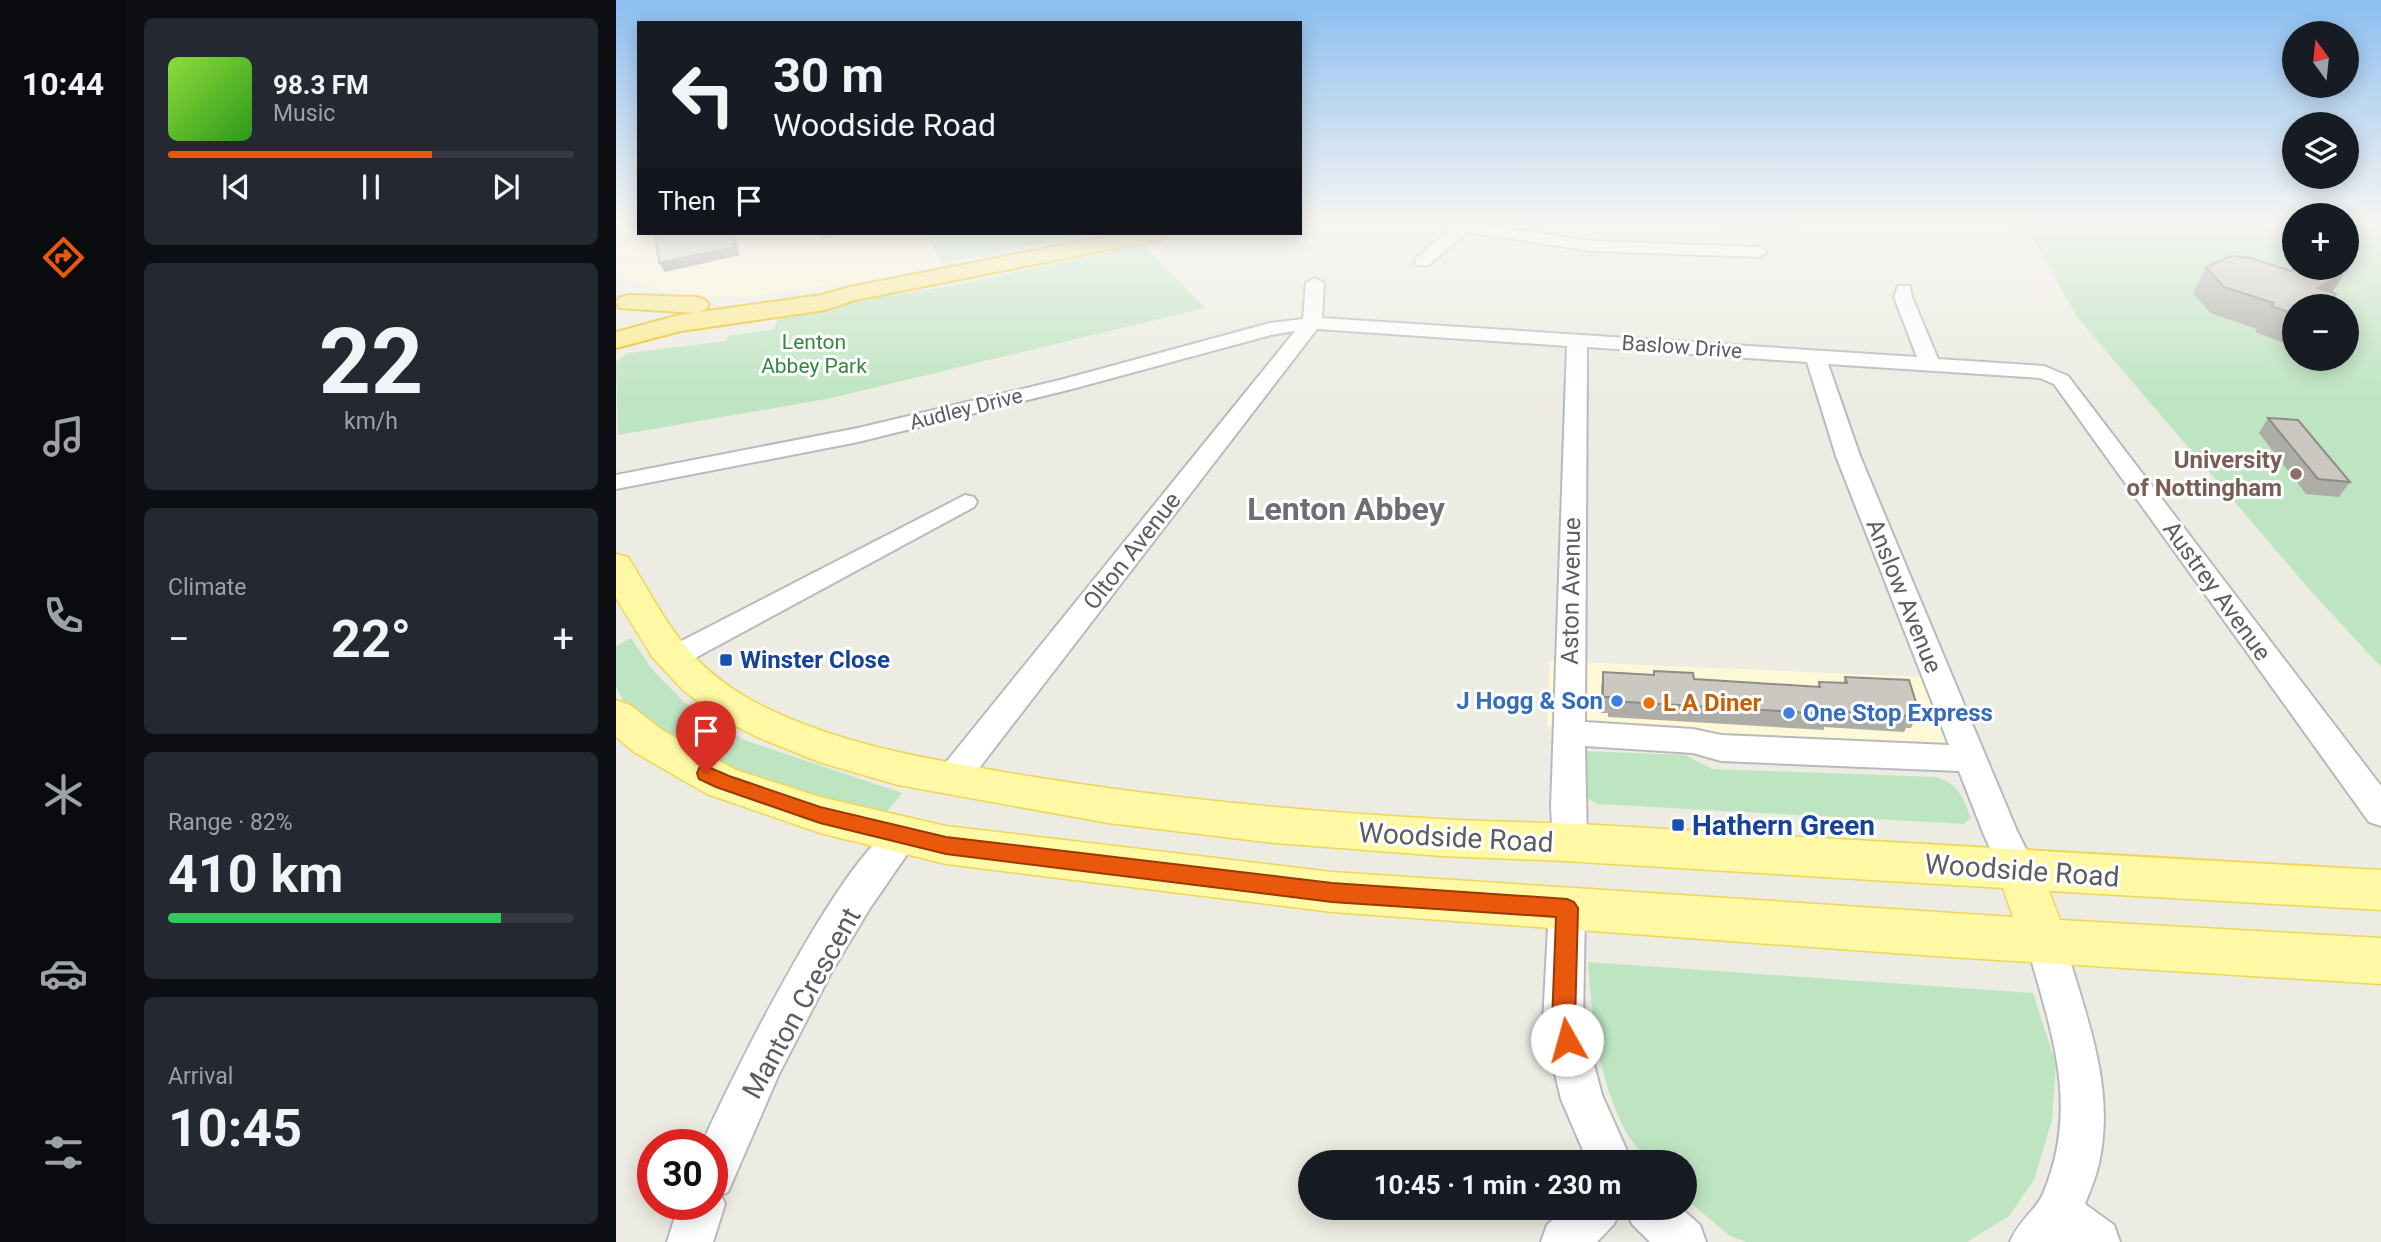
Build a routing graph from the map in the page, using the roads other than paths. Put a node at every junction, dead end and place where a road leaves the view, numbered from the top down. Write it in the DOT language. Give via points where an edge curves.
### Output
graph roads {
  1 [pos="911,282"];
  2 [pos="1315,283"];
  3 [pos="1904,290"];
  4 [pos="850,294"];
  5 [pos="619,301"];
  6 [pos="1312,323"];
  7 [pos="616,340"];
  8 [pos="1577,340"];
  9 [pos="1815,356"];
  10 [pos="1930,363"];
  11 [pos="2051,374"];
  12 [pos="616,482"];
  13 [pos="965,502"];
  14 [pos="616,565"];
  15 [pos="627,620"];
  16 [pos="672,658"];
  17 [pos="616,715"];
  18 [pos="1569,733"];
  19 [pos="1971,759"];
  20 [pos="951,780"];
  21 [pos="2381,812"];
  22 [pos="902,837"];
  23 [pos="1570,842"];
  24 [pos="2019,871"];
  25 [pos="2381,890"];
  26 [pos="1567,908"];
  27 [pos="2045,941"];
  28 [pos="2381,961"];
  29 [pos="728,1141"];
  30 [pos="1605,1150"];
  31 [pos="697,1220"];
  32 [pos="1586,1220"];
  33 [pos="1660,1220"];
  34 [pos="2046,1228"];
  35 [pos="690,1242"];
  36 [pos="1564,1242"];
  37 [pos="1683,1242"];
  38 [pos="2097,1242"];
  1 -- 4 [label="highway"];
  2 -- 6 [label="street"];
  3 -- 10 [label="street"];
  4 -- 5 [label="highway" via="727,306"];
  4 -- 7 [label="highway" via="825,302 662,326"];
  5 -- 7 [label="highway" via="638,308 642,316"];
  6 -- 8 [label="street, Baslow Drive"];
  6 -- 12 [label="street, Audley Drive" via="1270,329 859,435"];
  6 -- 20 [label="street, Olton Avenue"];
  8 -- 9 [label="street, Baslow Drive"];
  8 -- 18 [label="street, Aston Avenue"];
  9 -- 10 [label="street, Baslow Drive"];
  9 -- 19 [label="street, Anslow Avenue" via="1848,456"];
  10 -- 11 [label="street, Baslow Drive"];
  11 -- 21 [label="street, Austrey Avenue" via="2061,380"];
  13 -- 16 [label="street"];
  14 -- 15 [label="main road, Woodside Road"];
  15 -- 16 [label="main road, Woodside Road"];
  16 -- 20 [label="main road, Woodside Road" via="709,693 771,726 862,761"];
  17 -- 22 [label="main road" via="648,741 722,782"];
  18 -- 19 [label="street" via="1693,741 1721,748"];
  18 -- 23 [label="street, Aston Avenue"];
  19 -- 24 [label="street, Anslow Avenue"];
  20 -- 23 [label="main road, Woodside Road" via="1093,806 1223,820 1433,838"];
  22 -- 26 [label="main road" via="1332,892"];
  22 -- 29 [label="street, Manton Crescent" via="804,984"];
  23 -- 24 [label="main road, Woodside Road"];
  24 -- 25 [label="main road, Woodside Road"];
  24 -- 27 [label="main road"];
  26 -- 27 [label="main road"];
  26 -- 30 [label="street" via="1563,1023 1582,1099"];
  27 -- 28 [label="main road"];
  27 -- 34 [label="street" via="2081,1069 2082,1132 2077,1163"];
  31 -- 35 [label="street"];
  32 -- 36 [label="street"];
  33 -- 37 [label="street"];
  34 -- 38 [label="street"];
}
